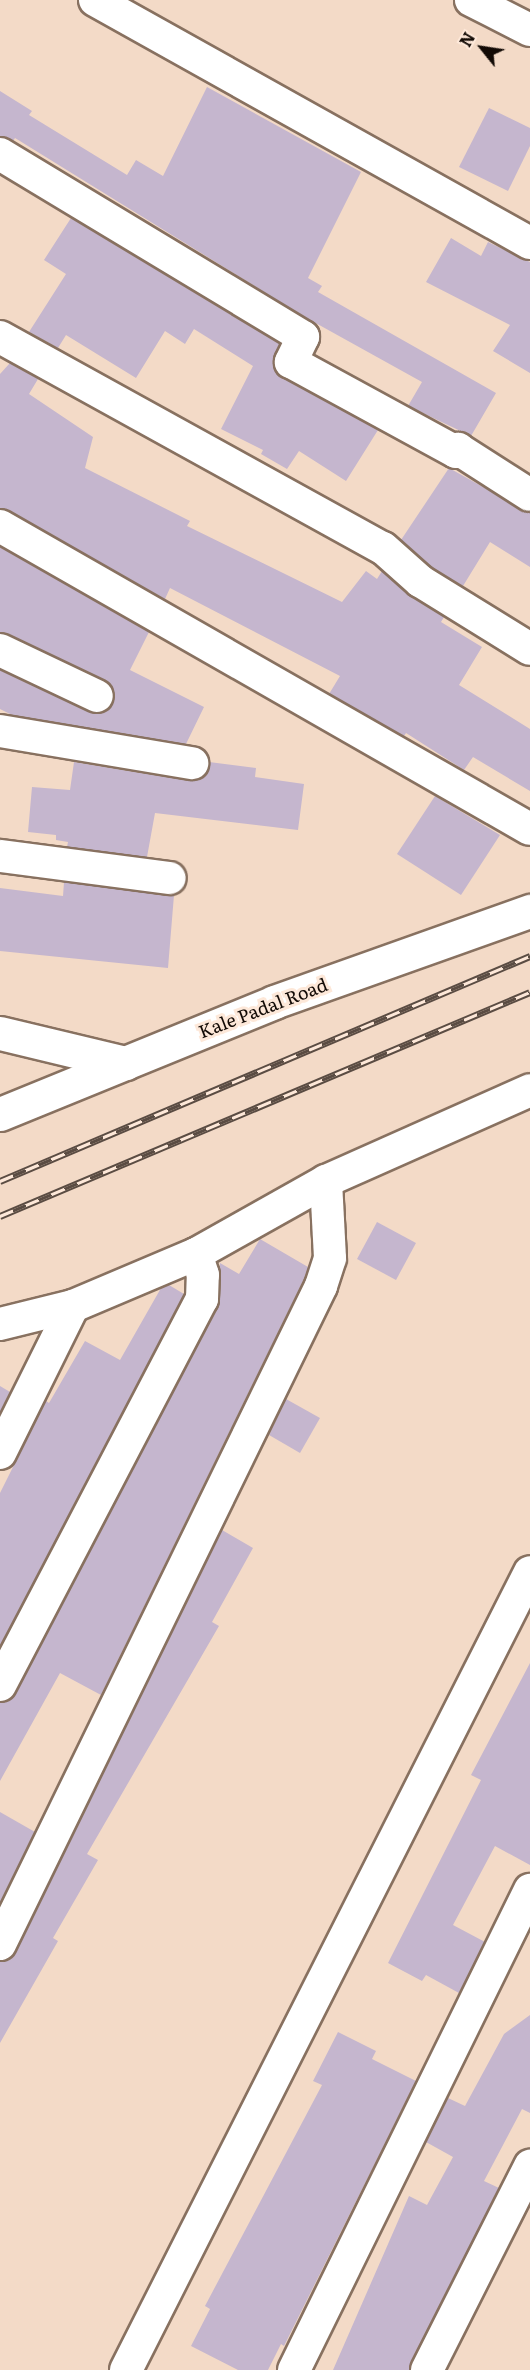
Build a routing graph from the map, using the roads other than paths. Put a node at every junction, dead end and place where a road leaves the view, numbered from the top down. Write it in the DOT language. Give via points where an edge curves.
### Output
graph roads {
  1 [pos="94,0"];
  2 [pos="471,0"];
  3 [pos="530,30"];
  4 [pos="0,154"];
  5 [pos="530,243"];
  6 [pos="0,337"];
  7 [pos="530,495"];
  8 [pos="0,526"];
  9 [pos="0,650"];
  10 [pos="530,650"];
  11 [pos="96,696"];
  12 [pos="0,730"];
  13 [pos="192,763"];
  14 [pos="530,829"];
  15 [pos="0,856"];
  16 [pos="170,878"];
  17 [pos="530,911"];
  18 [pos="0,1033"];
  19 [pos="125,1064"];
  20 [pos="530,1090"];
  21 [pos="0,1114"];
  22 [pos="326,1181"];
  23 [pos="196,1254"];
  24 [pos="73,1306"];
  25 [pos="0,1324"];
  26 [pos="0,1453"];
  27 [pos="530,1572"];
  28 [pos="0,1685"];
  29 [pos="530,1890"];
  30 [pos="0,1944"];
  31 [pos="530,2166"];
  32 [pos="126,2370"];
  33 [pos="294,2370"];
  34 [pos="427,2370"];
  1 -- 5 [label="street"];
  2 -- 3 [label="street"];
  4 -- 7 [label="street" via="303,336 291,362 456,453 458,449"];
  6 -- 10 [label="street" via="383,548 420,581"];
  8 -- 14 [label="street"];
  9 -- 11 [label="street"];
  12 -- 13 [label="street"];
  15 -- 16 [label="street"];
  17 -- 19 [label="street, Kale Padal Road" via="274,1002"];
  18 -- 19 [label="street"];
  19 -- 21 [label="street, Kale Padal Road"];
  20 -- 22 [label="street"];
  22 -- 23 [label="street"];
  22 -- 30 [label="street" via="330,1258 321,1286"];
  23 -- 24 [label="street"];
  23 -- 28 [label="street" via="203,1275 202,1299"];
  24 -- 25 [label="street"];
  24 -- 26 [label="street"];
  27 -- 32 [label="street"];
  29 -- 33 [label="street"];
  31 -- 34 [label="street"];
}
